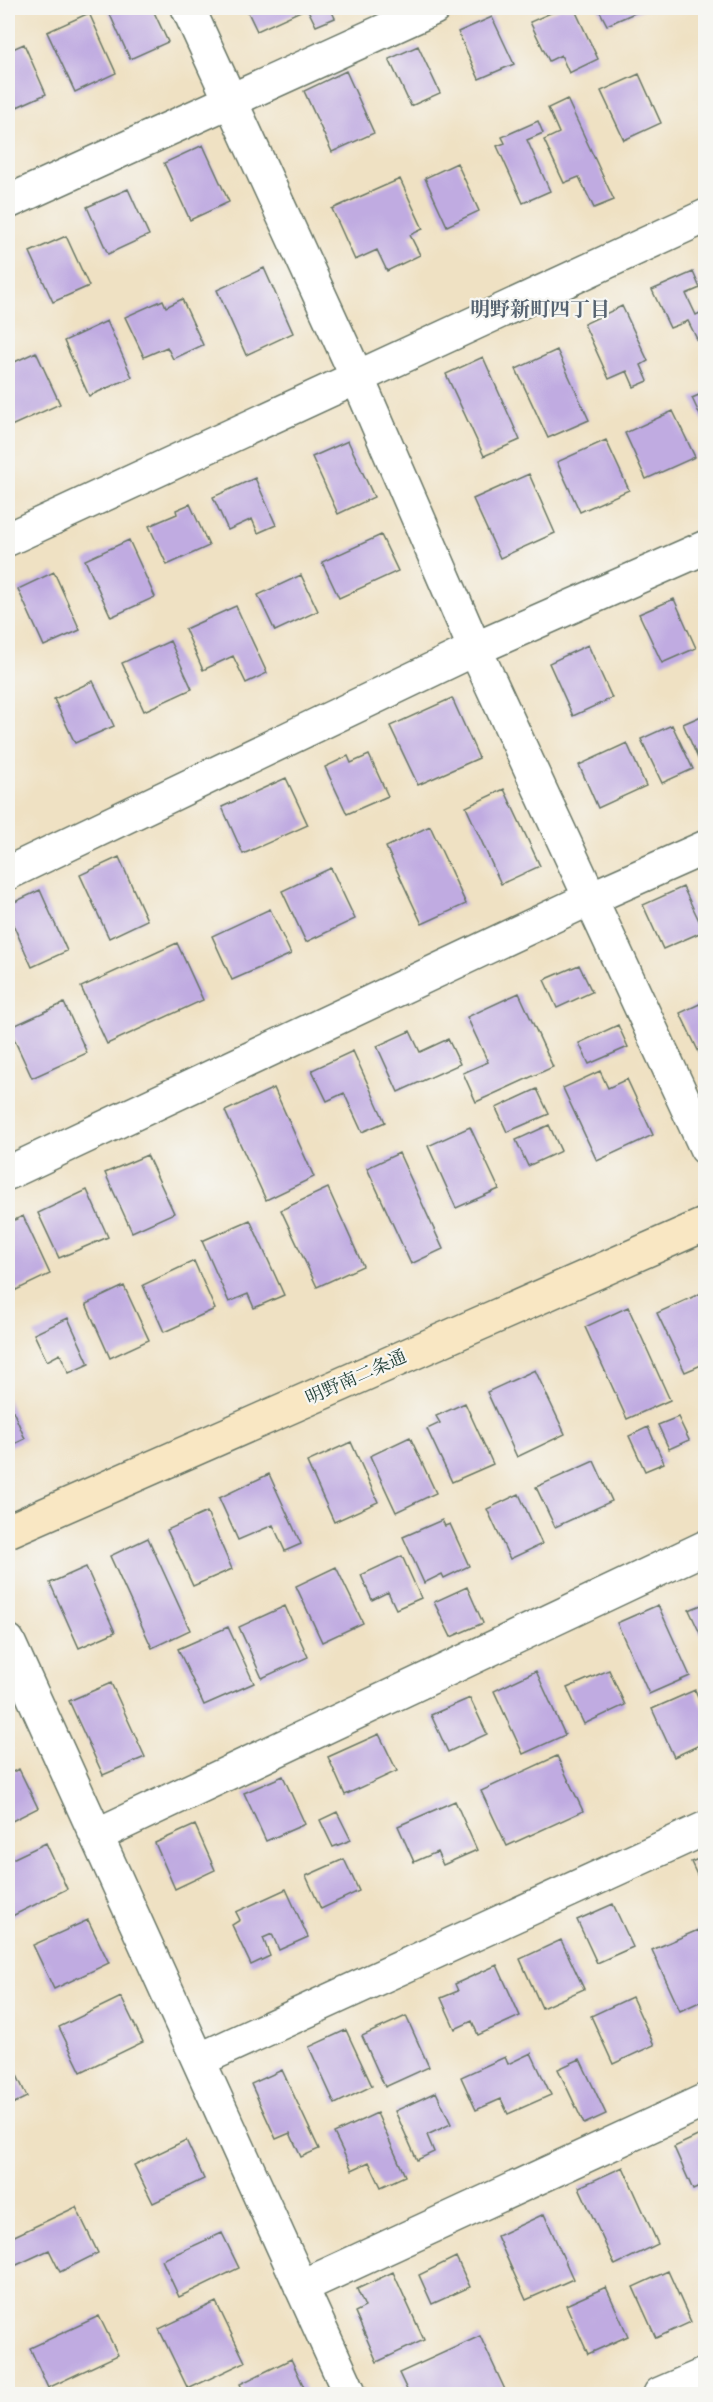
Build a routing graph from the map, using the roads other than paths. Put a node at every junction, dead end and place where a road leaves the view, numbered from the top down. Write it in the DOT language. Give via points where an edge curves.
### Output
graph roads {
  1 [pos="188,8"];
  2 [pos="434,8"];
  3 [pos="231,100"];
  4 [pos="8,202"];
  5 [pos="705,216"];
  6 [pos="357,377"];
  7 [pos="8,539"];
  8 [pos="705,547"];
  9 [pos="475,649"];
  10 [pos="705,847"];
  11 [pos="8,873"];
  12 [pos="589,899"];
  13 [pos="705,1148"];
  14 [pos="8,1173"];
  15 [pos="705,1224"];
  16 [pos="8,1531"];
  17 [pos="705,1547"];
  18 [pos="8,1641"];
  19 [pos="705,1828"];
  20 [pos="97,1835"];
  21 [pos="199,2060"];
  22 [pos="705,2100"];
  23 [pos="301,2287"];
  24 [pos="705,2374"];
  25 [pos="350,2394"];
  26 [pos="660,2394"];
  1 -- 3 [label="street"];
  2 -- 3 [label="street"];
  3 -- 4 [label="street"];
  3 -- 6 [label="street"];
  5 -- 6 [label="street"];
  6 -- 7 [label="street"];
  6 -- 9 [label="street"];
  8 -- 9 [label="street"];
  9 -- 11 [label="street"];
  9 -- 12 [label="street"];
  10 -- 12 [label="street"];
  12 -- 13 [label="street"];
  12 -- 14 [label="street"];
  15 -- 16 [label="street, 明野南二条通"];
  17 -- 20 [label="street"];
  18 -- 20 [label="street"];
  19 -- 21 [label="street"];
  20 -- 21 [label="street"];
  21 -- 23 [label="street"];
  22 -- 23 [label="street"];
  23 -- 25 [label="street"];
  24 -- 26 [label="street"];
}
